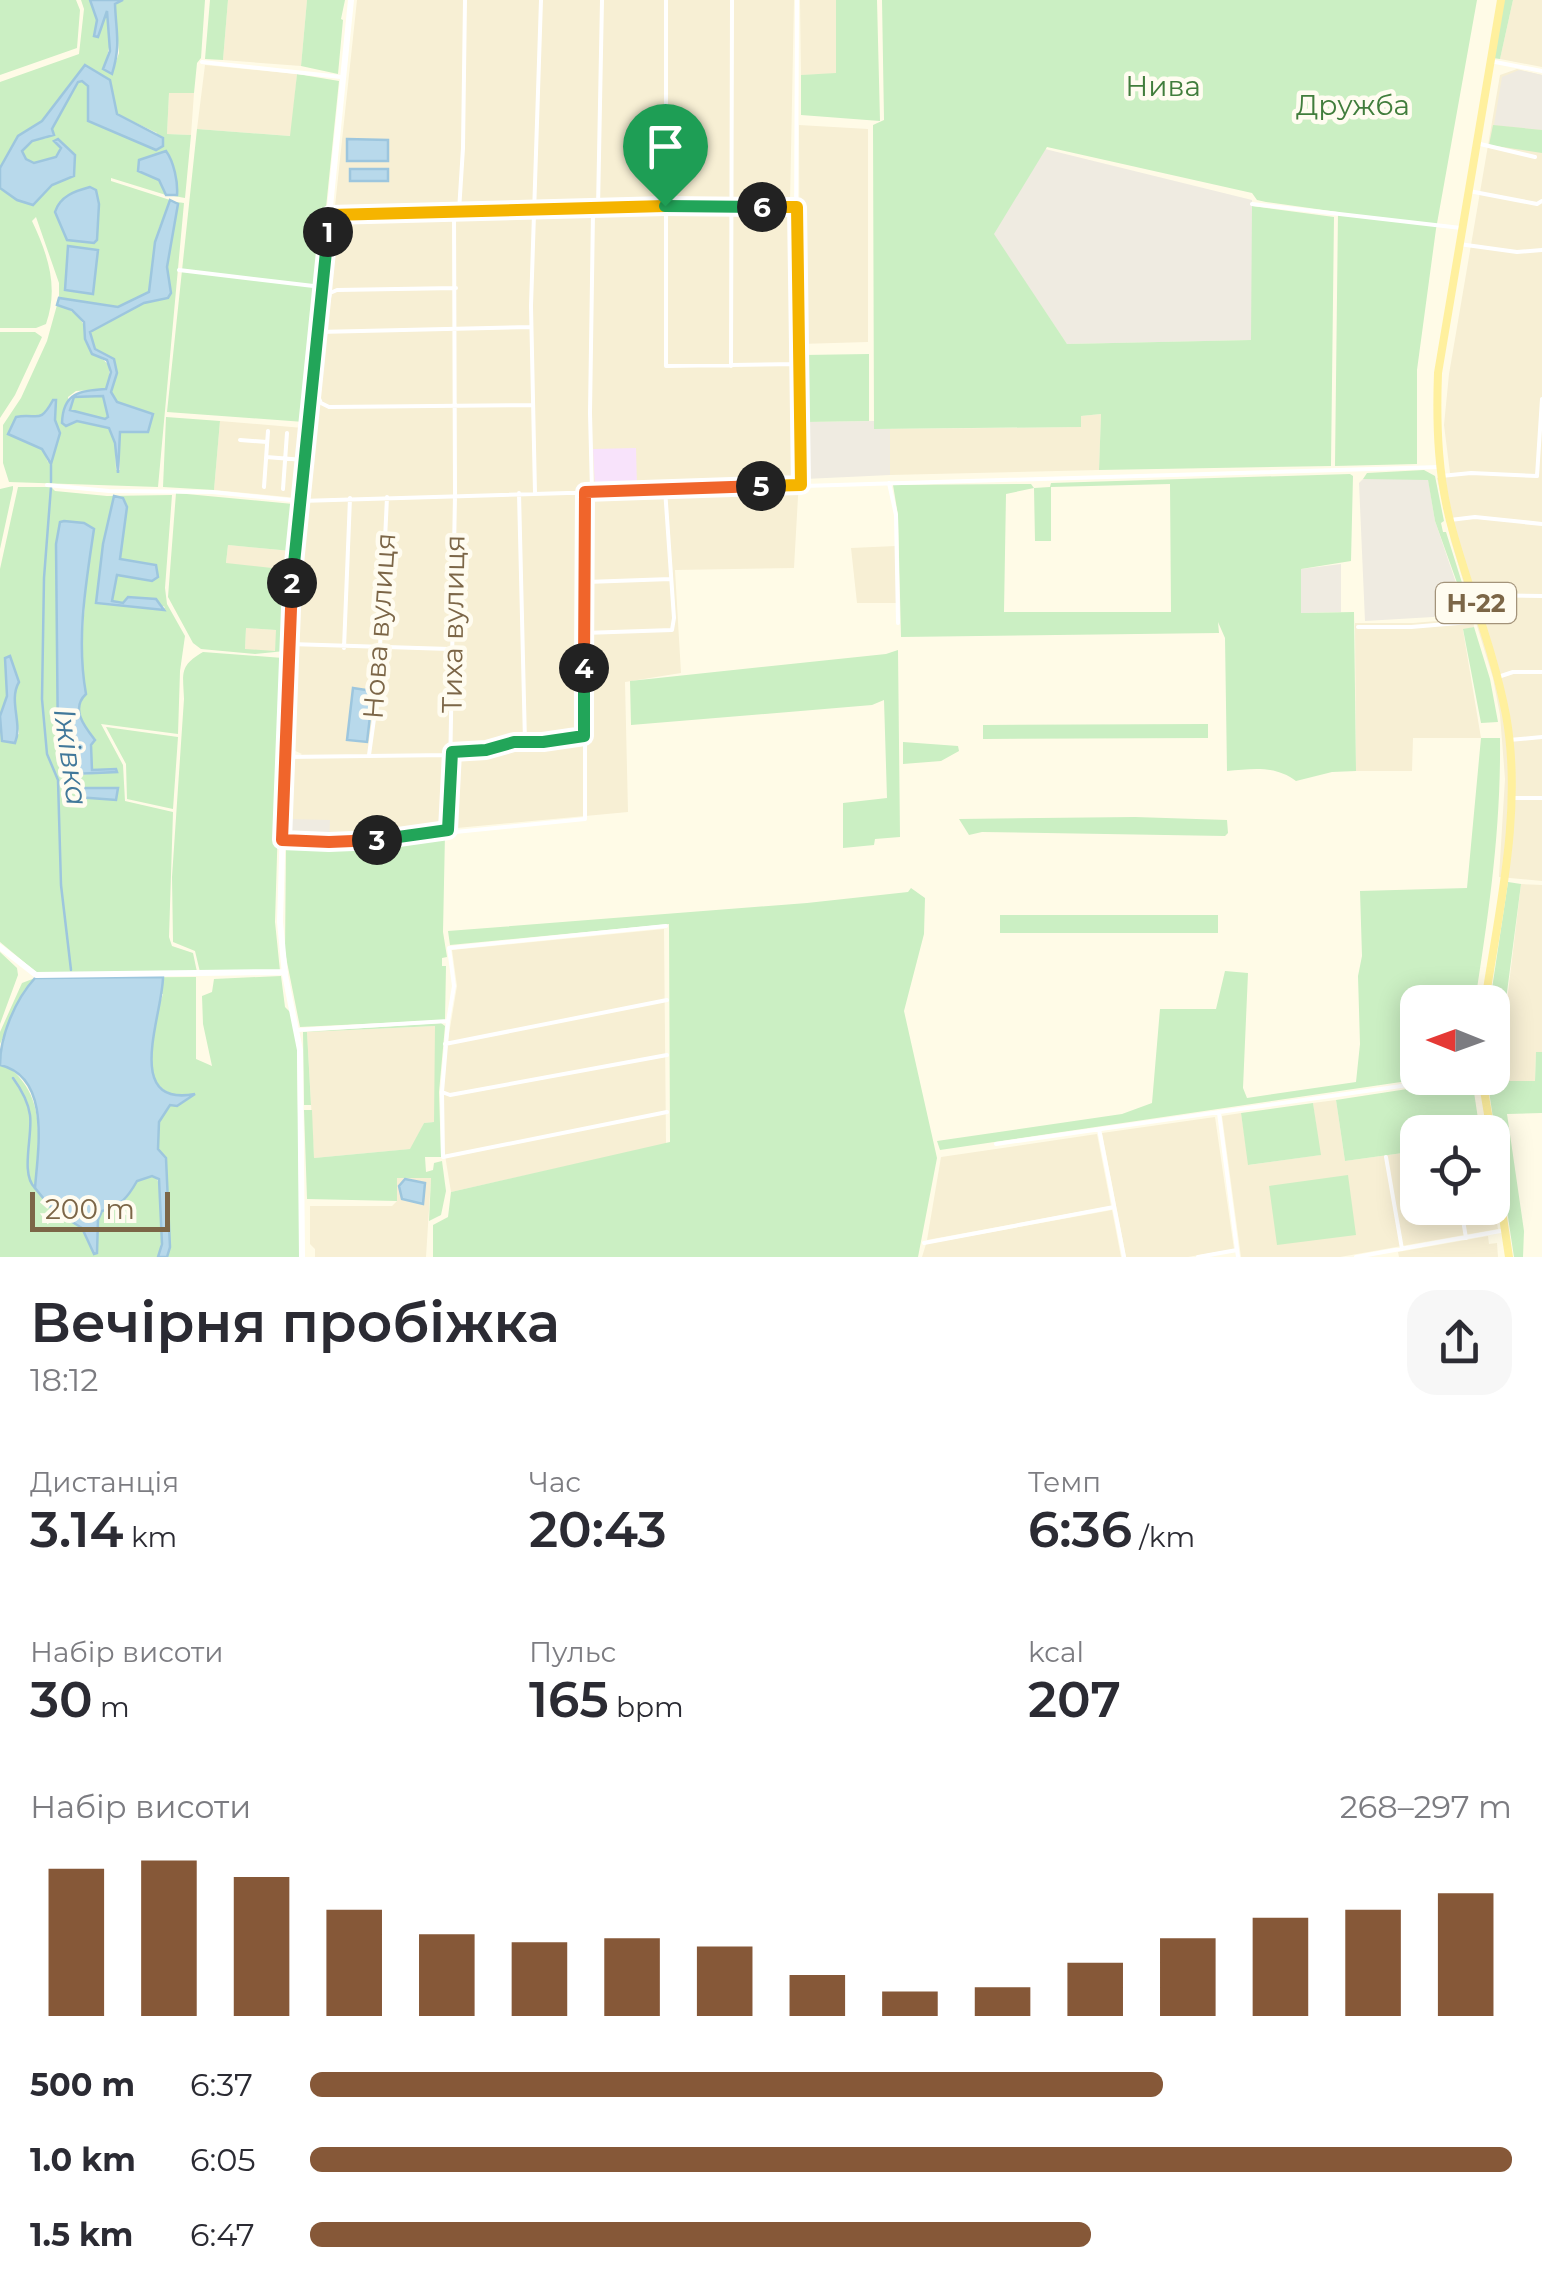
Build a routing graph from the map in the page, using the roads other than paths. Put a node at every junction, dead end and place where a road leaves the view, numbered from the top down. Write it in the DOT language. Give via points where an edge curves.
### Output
graph roads {
  1 [pos="350,0"];
  2 [pos="465,0"];
  3 [pos="541,0"];
  4 [pos="602,0"];
  5 [pos="666,0"];
  6 [pos="732,0"];
  7 [pos="797,0"];
  8 [pos="1502,0"];
  9 [pos="1490,61"];
  10 [pos="202,62"];
  11 [pos="1542,71"];
  12 [pos="344,78"];
  13 [pos="1476,143"];
  14 [pos="1535,157"];
  15 [pos="1473,192"];
  16 [pos="1542,201"];
  17 [pos="1252,204"];
  18 [pos="665,206"];
  19 [pos="797,207"];
  20 [pos="598,208"];
  21 [pos="731,208"];
  22 [pos="534,210"];
  23 [pos="456,211"];
  24 [pos="330,215"];
  25 [pos="1462,228"];
  26 [pos="1459,244"];
  27 [pos="1542,250"];
  28 [pos="179,270"];
  29 [pos="322,287"];
  30 [pos="456,288"];
  31 [pos="320,315"];
  32 [pos="456,328"];
  33 [pos="531,328"];
  34 [pos="318,332"];
  35 [pos="798,364"];
  36 [pos="731,366"];
  37 [pos="312,383"];
  38 [pos="1542,399"];
  39 [pos="534,405"];
  40 [pos="455,408"];
  41 [pos="268,431"];
  42 [pos="287,433"];
  43 [pos="240,440"];
  44 [pos="267,442"];
  45 [pos="266,457"];
  46 [pos="286,458"];
  47 [pos="304,460"];
  48 [pos="1440,472"];
  49 [pos="1539,476"];
  50 [pos="890,483"];
  51 [pos="47,485"];
  52 [pos="801,485"];
  53 [pos="264,487"];
  54 [pos="284,489"];
  55 [pos="665,490"];
  56 [pos="585,492"];
  57 [pos="592,492"];
  58 [pos="520,493"];
  59 [pos="535,493"];
  60 [pos="456,495"];
  61 [pos="387,497"];
  62 [pos="350,498"];
  63 [pos="300,501"];
  64 [pos="1450,520"];
  65 [pos="1542,524"];
  66 [pos="671,579"];
  67 [pos="585,582"];
  68 [pos="1474,595"];
  69 [pos="1542,596"];
  70 [pos="1482,621"];
  71 [pos="898,623"];
  72 [pos="1358,627"];
  73 [pos="584,633"];
  74 [pos="290,644"];
  75 [pos="344,648"];
  76 [pos="381,648"];
  77 [pos="452,649"];
  78 [pos="1542,672"];
  79 [pos="1498,677"];
  80 [pos="584,736"];
  81 [pos="1542,738"];
  82 [pos="1509,740"];
  83 [pos="525,742"];
  84 [pos="370,754"];
  85 [pos="452,754"];
  86 [pos="285,756"];
  87 [pos="1511,798"];
  88 [pos="1542,798"];
  89 [pos="448,830"];
  90 [pos="282,840"];
  91 [pos="666,926"];
  92 [pos="0,947"];
  93 [pos="285,972"];
  94 [pos="1487,985"];
  95 [pos="667,1000"];
  96 [pos="448,1021"];
  97 [pos="297,1030"];
  98 [pos="445,1044"];
  99 [pos="667,1055"];
  100 [pos="1400,1086"];
  101 [pos="442,1092"];
  102 [pos="667,1112"];
  103 [pos="1219,1112"];
  104 [pos="1099,1129"];
  105 [pos="996,1144"];
  106 [pos="1386,1157"];
  107 [pos="1114,1208"];
  108 [pos="1463,1225"];
  109 [pos="1505,1225"];
  110 [pos="1506,1230"];
  111 [pos="1466,1238"];
  112 [pos="924,1242"];
  113 [pos="1402,1249"];
  114 [pos="1238,1254"];
  115 [pos="302,1257"];
  116 [pos="1124,1257"];
  117 [pos="1198,1257"];
  118 [pos="1356,1257"];
  119 [pos="1509,1257"];
  1 -- 12 [label="street"];
  2 -- 23 [label="street, Тиха вулиця" via="464,148"];
  3 -- 22 [label="street"];
  4 -- 20 [label="street"];
  5 -- 18 [label="street"];
  6 -- 21 [label="street"];
  7 -- 19 [label="street"];
  8 -- 9 [label="main road, Н-22"];
  9 -- 11 [label="street"];
  9 -- 13 [label="main road, Н-22"];
  10 -- 12 [label="street"];
  12 -- 24 [label="street"];
  13 -- 14 [label="street"];
  13 -- 15 [label="main road, Н-22"];
  15 -- 16 [label="street"];
  15 -- 25 [label="main road, Н-22"];
  17 -- 25 [label="street"];
  18 -- 20 [label="street"];
  18 -- 21 [label="street"];
  18 -- 36 [label="street" via="666,366"];
  19 -- 21 [label="street"];
  19 -- 35 [label="street"];
  20 -- 22 [label="street"];
  20 -- 57 [label="street" via="591,278"];
  21 -- 36 [label="street"];
  22 -- 23 [label="street"];
  22 -- 33 [label="street"];
  23 -- 24 [label="street"];
  23 -- 30 [label="street, Тиха вулиця"];
  24 -- 29 [label="street"];
  25 -- 26 [label="main road, Н-22"];
  26 -- 27 [label="street"];
  26 -- 48 [label="main road, Н-22" via="1438,374"];
  28 -- 29 [label="street"];
  29 -- 31 [label="street"];
  30 -- 31 [label="street" via="337,290"];
  30 -- 32 [label="street, Тиха вулиця"];
  31 -- 34 [label="street"];
  32 -- 33 [label="street"];
  32 -- 34 [label="street"];
  32 -- 40 [label="street, Тиха вулиця"];
  33 -- 39 [label="street"];
  34 -- 37 [label="street"];
  35 -- 36 [label="street"];
  35 -- 52 [label="street"];
  37 -- 40 [label="street" via="329,407"];
  37 -- 47 [label="street"];
  38 -- 49 [label="street"];
  39 -- 40 [label="street"];
  39 -- 59 [label="street"];
  40 -- 60 [label="street, Тиха вулиця"];
  41 -- 44 [label="street"];
  42 -- 46 [label="street"];
  43 -- 44 [label="street"];
  44 -- 45 [label="street"];
  45 -- 46 [label="street"];
  45 -- 53 [label="street"];
  46 -- 47 [label="street"];
  46 -- 54 [label="street"];
  47 -- 63 [label="street"];
  48 -- 49 [label="street"];
  48 -- 50 [label="street"];
  48 -- 64 [label="main road, Н-22"];
  50 -- 52 [label="street"];
  50 -- 71 [label="street"];
  51 -- 63 [label="street"];
  52 -- 55 [label="street"];
  55 -- 57 [label="street"];
  55 -- 66 [label="street"];
  56 -- 57 [label="street"];
  56 -- 59 [label="street"];
  56 -- 67 [label="street"];
  58 -- 59 [label="street"];
  58 -- 60 [label="street"];
  58 -- 83 [label="street"];
  60 -- 61 [label="street"];
  60 -- 77 [label="street, Тиха вулиця"];
  61 -- 62 [label="street"];
  61 -- 76 [label="street, Нова вулиця"];
  62 -- 63 [label="street"];
  62 -- 75 [label="street"];
  63 -- 74 [label="street"];
  64 -- 65 [label="street"];
  64 -- 68 [label="main road, Н-22"];
  66 -- 67 [label="street"];
  66 -- 73 [label="street" via="672,630"];
  67 -- 73 [label="street"];
  68 -- 69 [label="street"];
  68 -- 70 [label="main road, Н-22"];
  70 -- 72 [label="street"];
  70 -- 79 [label="main road, Н-22"];
  73 -- 80 [label="street"];
  74 -- 75 [label="street"];
  74 -- 86 [label="street"];
  75 -- 76 [label="street"];
  76 -- 77 [label="street"];
  76 -- 84 [label="street, Нова вулиця"];
  77 -- 85 [label="street, Тиха вулиця"];
  78 -- 79 [label="street"];
  79 -- 82 [label="main road, Н-22"];
  80 -- 83 [label="street, Тиха вулиця"];
  80 -- 89 [label="street" via="585,818"];
  81 -- 82 [label="street"];
  82 -- 87 [label="main road, Н-22"];
  83 -- 85 [label="street, Тиха вулиця"];
  84 -- 85 [label="street"];
  84 -- 86 [label="street"];
  85 -- 89 [label="street, Тиха вулиця"];
  86 -- 90 [label="street"];
  87 -- 88 [label="street"];
  87 -- 94 [label="main road, Н-22"];
  89 -- 90 [label="street" via="366,841"];
  90 -- 93 [label="street"];
  91 -- 96 [label="street" via="448,948 454,986"];
  92 -- 93 [label="street" via="36,975"];
  93 -- 97 [label="street"];
  95 -- 98 [label="street"];
  96 -- 97 [label="street"];
  96 -- 98 [label="street"];
  97 -- 115 [label="street"];
  98 -- 101 [label="street"];
  99 -- 101 [label="street"];
  100 -- 103 [label="street"];
  101 -- 102 [label="street" via="443,1157"];
  103 -- 104 [label="street"];
  103 -- 114 [label="street"];
  104 -- 105 [label="street"];
  104 -- 107 [label="street"];
  106 -- 113 [label="street"];
  107 -- 112 [label="street"];
  107 -- 116 [label="street"];
  108 -- 111 [label="street"];
  109 -- 110 [label="main road"];
  110 -- 111 [label="street"];
  110 -- 119 [label="main road"];
  111 -- 113 [label="street"];
  113 -- 118 [label="street"];
  114 -- 117 [label="street"];
}
